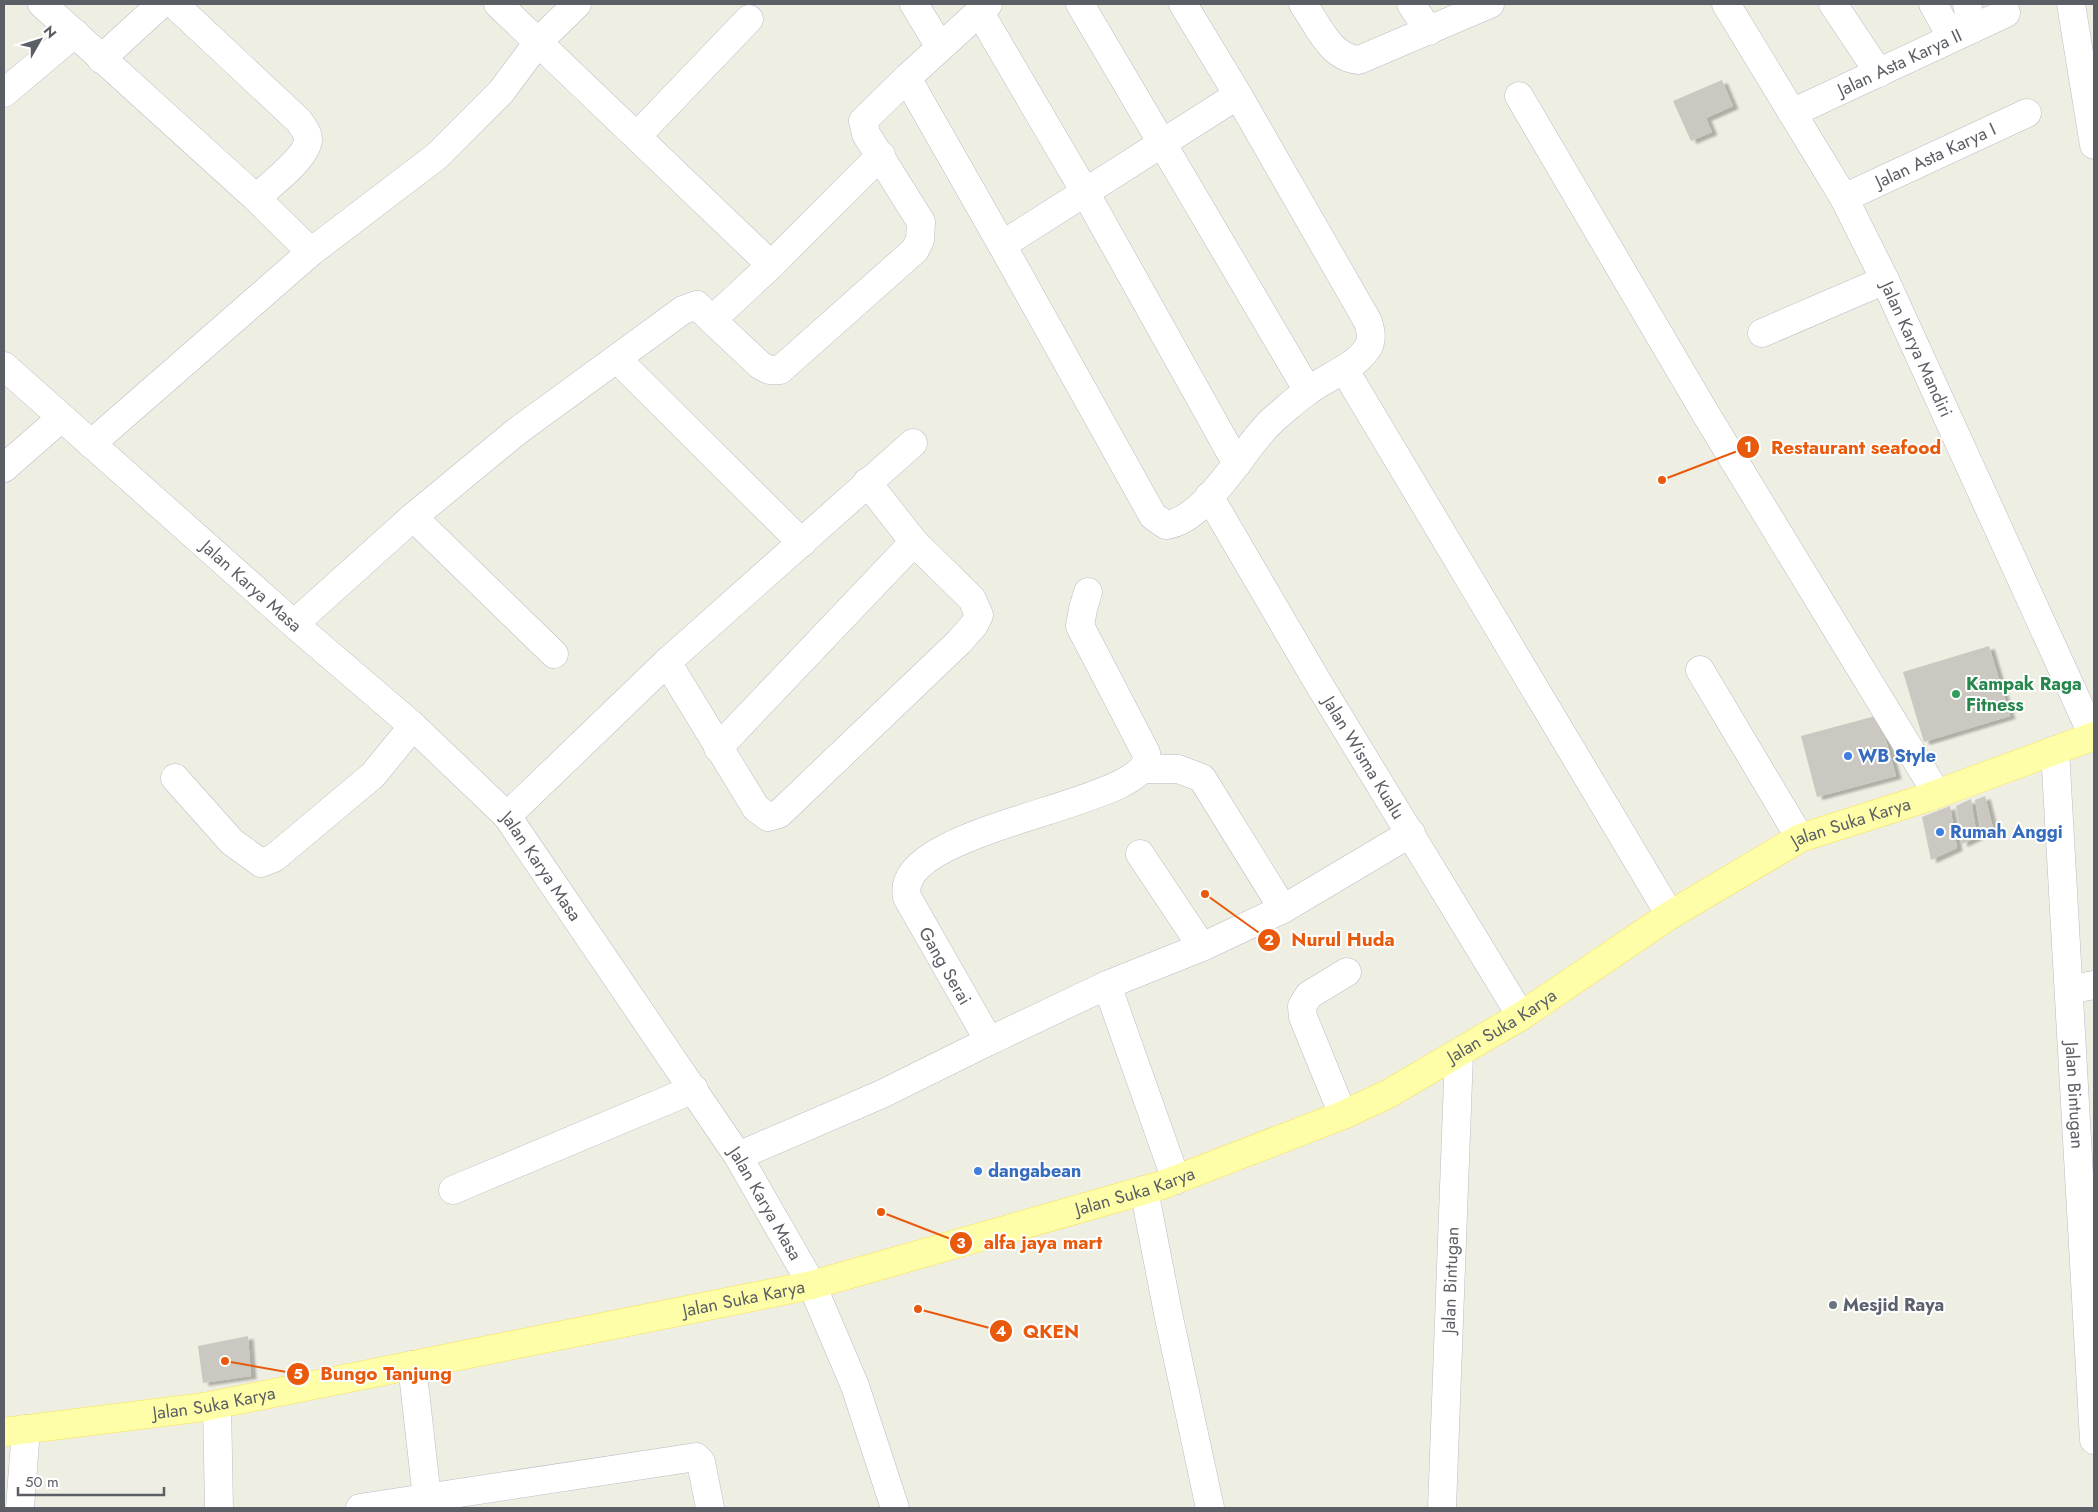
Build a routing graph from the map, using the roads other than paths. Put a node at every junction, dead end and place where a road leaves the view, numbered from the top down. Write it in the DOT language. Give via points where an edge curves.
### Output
graph roads {
  1 [pos="42,4"];
  2 [pos="161,4"];
  3 [pos="174,4"];
  4 [pos="498,4"];
  5 [pos="577,4"];
  6 [pos="914,4"];
  7 [pos="1080,4"];
  8 [pos="1183,4"];
  9 [pos="1303,4"];
  10 [pos="1411,4"];
  11 [pos="1490,4"];
  12 [pos="1726,4"];
  13 [pos="1833,4"];
  14 [pos="1933,4"];
  15 [pos="2071,4"];
  16 [pos="984,7"];
  17 [pos="2006,13"];
  18 [pos="749,20"];
  19 [pos="1964,24"];
  20 [pos="1429,31"];
  21 [pos="75,33"];
  22 [pos="539,41"];
  23 [pos="940,47"];
  24 [pos="101,59"];
  25 [pos="1879,73"];
  26 [pos="907,78"];
  27 [pos="4,92"];
  28 [pos="1238,95"];
  29 [pos="1518,96"];
  30 [pos="2027,113"];
  31 [pos="1792,114"];
  32 [pos="2092,115"];
  33 [pos="637,136"];
  34 [pos="1162,144"];
  35 [pos="2094,145"];
  36 [pos="881,155"];
  37 [pos="1085,192"];
  38 [pos="256,198"];
  39 [pos="1844,198"];
  40 [pos="1002,245"];
  41 [pos="311,252"];
  42 [pos="771,265"];
  43 [pos="1885,280"];
  44 [pos="712,320"];
  45 [pos="1762,333"];
  46 [pos="617,359"];
  47 [pos="4,366"];
  48 [pos="1344,369"];
  49 [pos="1308,391"];
  50 [pos="61,418"];
  51 [pos="913,443"];
  52 [pos="91,444"];
  53 [pos="1237,464"];
  54 [pos="4,468"];
  55 [pos="867,482"];
  56 [pos="1209,496"];
  57 [pos="413,517"];
  58 [pos="914,542"];
  59 [pos="802,543"];
  60 [pos="1088,592"];
  61 [pos="294,624"];
  62 [pos="554,654"];
  63 [pos="667,662"];
  64 [pos="1700,670"];
  65 [pos="413,726"];
  66 [pos="2094,736"];
  67 [pos="718,748"];
  68 [pos="2055,750"];
  69 [pos="1144,769"];
  70 [pos="175,778"];
  71 [pos="1937,794"];
  72 [pos="507,816"];
  73 [pos="1411,833"];
  74 [pos="1800,838"];
  75 [pos="1140,854"];
  76 [pos="1283,910"];
  77 [pos="1670,915"];
  78 [pos="1202,947"];
  79 [pos="1347,972"];
  80 [pos="1108,985"];
  81 [pos="2082,988"];
  82 [pos="1521,1016"];
  83 [pos="989,1041"];
  84 [pos="1459,1054"];
  85 [pos="694,1089"];
  86 [pos="1343,1115"];
  87 [pos="738,1156"];
  88 [pos="1176,1180"];
  89 [pos="453,1190"];
  90 [pos="1144,1190"];
  91 [pos="812,1284"];
  92 [pos="412,1365"];
  93 [pos="217,1404"];
  94 [pos="15,1431"];
  95 [pos="2094,1440"];
  96 [pos="426,1503"];
  97 [pos="20,1508"];
  98 [pos="219,1508"];
  99 [pos="360,1508"];
  100 [pos="710,1508"];
  101 [pos="894,1508"];
  102 [pos="1210,1508"];
  103 [pos="1442,1508"];
  1 -- 21 [label="street"];
  2 -- 24 [label="street"];
  3 -- 38 [label="street" via="299,121 308,136 306,146 293,165"];
  4 -- 22 [label="street"];
  5 -- 22 [label="street"];
  6 -- 23 [label="street"];
  7 -- 34 [label="street"];
  8 -- 28 [label="street"];
  9 -- 20 [label="street" via="1332,46 1343,57 1351,59 1359,60"];
  10 -- 20 [label="street"];
  11 -- 20 [label="street"];
  12 -- 31 [label="street, Jalan Karya Mandiri"];
  13 -- 25 [label="street"];
  14 -- 19 [label="street"];
  15 -- 32 [label="street"];
  16 -- 23 [label="street"];
  16 -- 37 [label="street"];
  17 -- 19 [label="street, Jalan Asta Karya II"];
  18 -- 33 [label="street"];
  19 -- 25 [label="street, Jalan Asta Karya II"];
  21 -- 24 [label="street"];
  21 -- 27 [label="street"];
  22 -- 33 [label="street"];
  22 -- 41 [label="street" via="501,92 437,156"];
  23 -- 26 [label="street"];
  24 -- 38 [label="street"];
  25 -- 31 [label="street, Jalan Asta Karya II"];
  26 -- 36 [label="street" via="863,121 866,134"];
  26 -- 40 [label="street"];
  28 -- 34 [label="street"];
  28 -- 48 [label="street" via="1370,327 1367,349"];
  29 -- 71 [label="street" via="1712,425"];
  30 -- 39 [label="street, Jalan Asta Karya I"];
  31 -- 39 [label="street, Jalan Karya Mandiri"];
  32 -- 35 [label="street"];
  33 -- 42 [label="street"];
  34 -- 37 [label="street"];
  34 -- 49 [label="street"];
  36 -- 42 [label="street"];
  36 -- 44 [label="street" via="921,222 920,240 915,250 780,370 769,370 760,365"];
  37 -- 40 [label="street"];
  37 -- 53 [label="street"];
  38 -- 41 [label="street"];
  39 -- 43 [label="street, Jalan Karya Mandiri"];
  40 -- 56 [label="street" via="1153,516 1166,525 1180,522"];
  41 -- 52 [label="street"];
  42 -- 44 [label="street"];
  43 -- 45 [label="street"];
  43 -- 66 [label="street, Jalan Karya Mandiri"];
  44 -- 46 [label="street" via="701,306 694,304"];
  46 -- 57 [label="street" via="516,432"];
  46 -- 59 [label="street"];
  47 -- 50 [label="street, Jalan Karya Masa"];
  48 -- 49 [label="street"];
  48 -- 77 [label="street"];
  49 -- 53 [label="street" via="1270,422"];
  50 -- 52 [label="street, Jalan Karya Masa"];
  50 -- 54 [label="street"];
  51 -- 55 [label="street"];
  52 -- 61 [label="street, Jalan Karya Masa"];
  53 -- 56 [label="street"];
  55 -- 58 [label="street"];
  55 -- 59 [label="street"];
  56 -- 73 [label="street, Jalan Wisma Kualu"];
  57 -- 61 [label="street"];
  57 -- 62 [label="street"];
  58 -- 67 [label="street"];
  58 -- 67 [label="street" via="977,607 978,619 959,642 779,814 768,817 756,808"];
  59 -- 63 [label="street"];
  60 -- 69 [label="street" via="1080,626 1146,753"];
  61 -- 65 [label="street, Jalan Karya Masa"];
  63 -- 67 [label="street"];
  63 -- 72 [label="street"];
  64 -- 74 [label="street"];
  65 -- 70 [label="street" via="373,775 274,858 261,863 232,842"];
  65 -- 72 [label="street, Jalan Karya Masa"];
  66 -- 68 [label="main road, Jalan Suka Karya"];
  68 -- 71 [label="main road, Jalan Suka Karya"];
  68 -- 81 [label="street, Jalan Bintugan"];
  69 -- 76 [label="street" via="1178,769 1202,778"];
  69 -- 83 [label="street, Gang Serai" via="1128,782 940,850 907,879 907,897"];
  71 -- 74 [label="main road, Jalan Suka Karya"];
  72 -- 85 [label="street, Jalan Karya Masa"];
  73 -- 76 [label="street"];
  73 -- 82 [label="street, Jalan Wisma Kualu"];
  74 -- 77 [label="main road, Jalan Suka Karya"];
  75 -- 78 [label="street"];
  76 -- 78 [label="street"];
  77 -- 82 [label="main road, Jalan Suka Karya"];
  78 -- 80 [label="street"];
  79 -- 86 [label="street" via="1309,995 1302,1006 1303,1018"];
  80 -- 83 [label="street"];
  80 -- 88 [label="street"];
  81 -- 95 [label="street, Jalan Bintugan"];
  82 -- 84 [label="main road, Jalan Suka Karya"];
  83 -- 87 [label="street" via="882,1094"];
  84 -- 86 [label="main road, Jalan Suka Karya"];
  84 -- 103 [label="street, Jalan Bintugan"];
  85 -- 87 [label="street, Jalan Karya Masa"];
  85 -- 89 [label="street"];
  86 -- 88 [label="main road, Jalan Suka Karya"];
  87 -- 91 [label="street, Jalan Karya Masa"];
  88 -- 90 [label="main road, Jalan Suka Karya"];
  90 -- 91 [label="main road, Jalan Suka Karya"];
  90 -- 102 [label="street"];
  91 -- 92 [label="main road, Jalan Suka Karya"];
  91 -- 101 [label="street, Jalan Karya Masa" via="855,1386"];
  92 -- 93 [label="main road, Jalan Suka Karya"];
  92 -- 96 [label="street"];
  93 -- 94 [label="main road, Jalan Suka Karya"];
  93 -- 98 [label="street"];
  94 -- 97 [label="street"];
  96 -- 99 [label="street"];
  96 -- 100 [label="street" via="696,1457 701,1462"];
}
